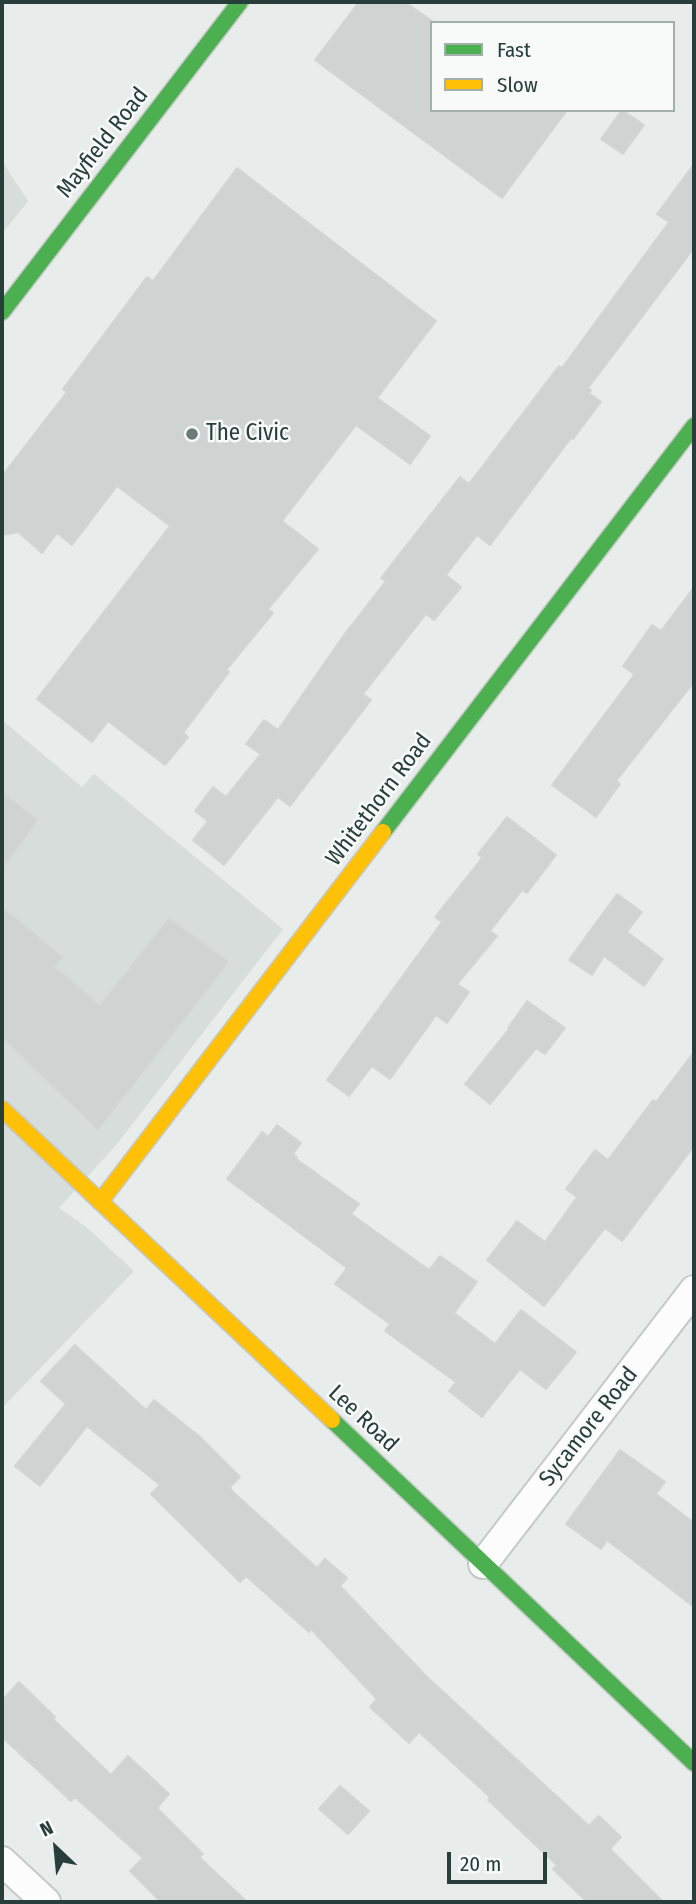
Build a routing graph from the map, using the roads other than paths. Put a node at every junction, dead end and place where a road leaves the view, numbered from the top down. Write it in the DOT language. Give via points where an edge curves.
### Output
graph roads {
  1 [pos="240,2"];
  2 [pos="2,312"];
  3 [pos="694,426"];
  4 [pos="2,1109"];
  5 [pos="100,1202"];
  6 [pos="694,1290"];
  7 [pos="483,1564"];
  8 [pos="694,1763"];
  9 [pos="2,1861"];
  10 [pos="46,1902"];
  1 -- 2 [label="main road, Mayfield Road"];
  3 -- 5 [label="main road, Whitethorn Road"];
  4 -- 5 [label="main road, Lee Road"];
  5 -- 7 [label="main road, Lee Road"];
  6 -- 7 [label="street, Sycamore Road"];
  7 -- 8 [label="main road, Lee Road"];
  9 -- 10 [label="street"];
}
